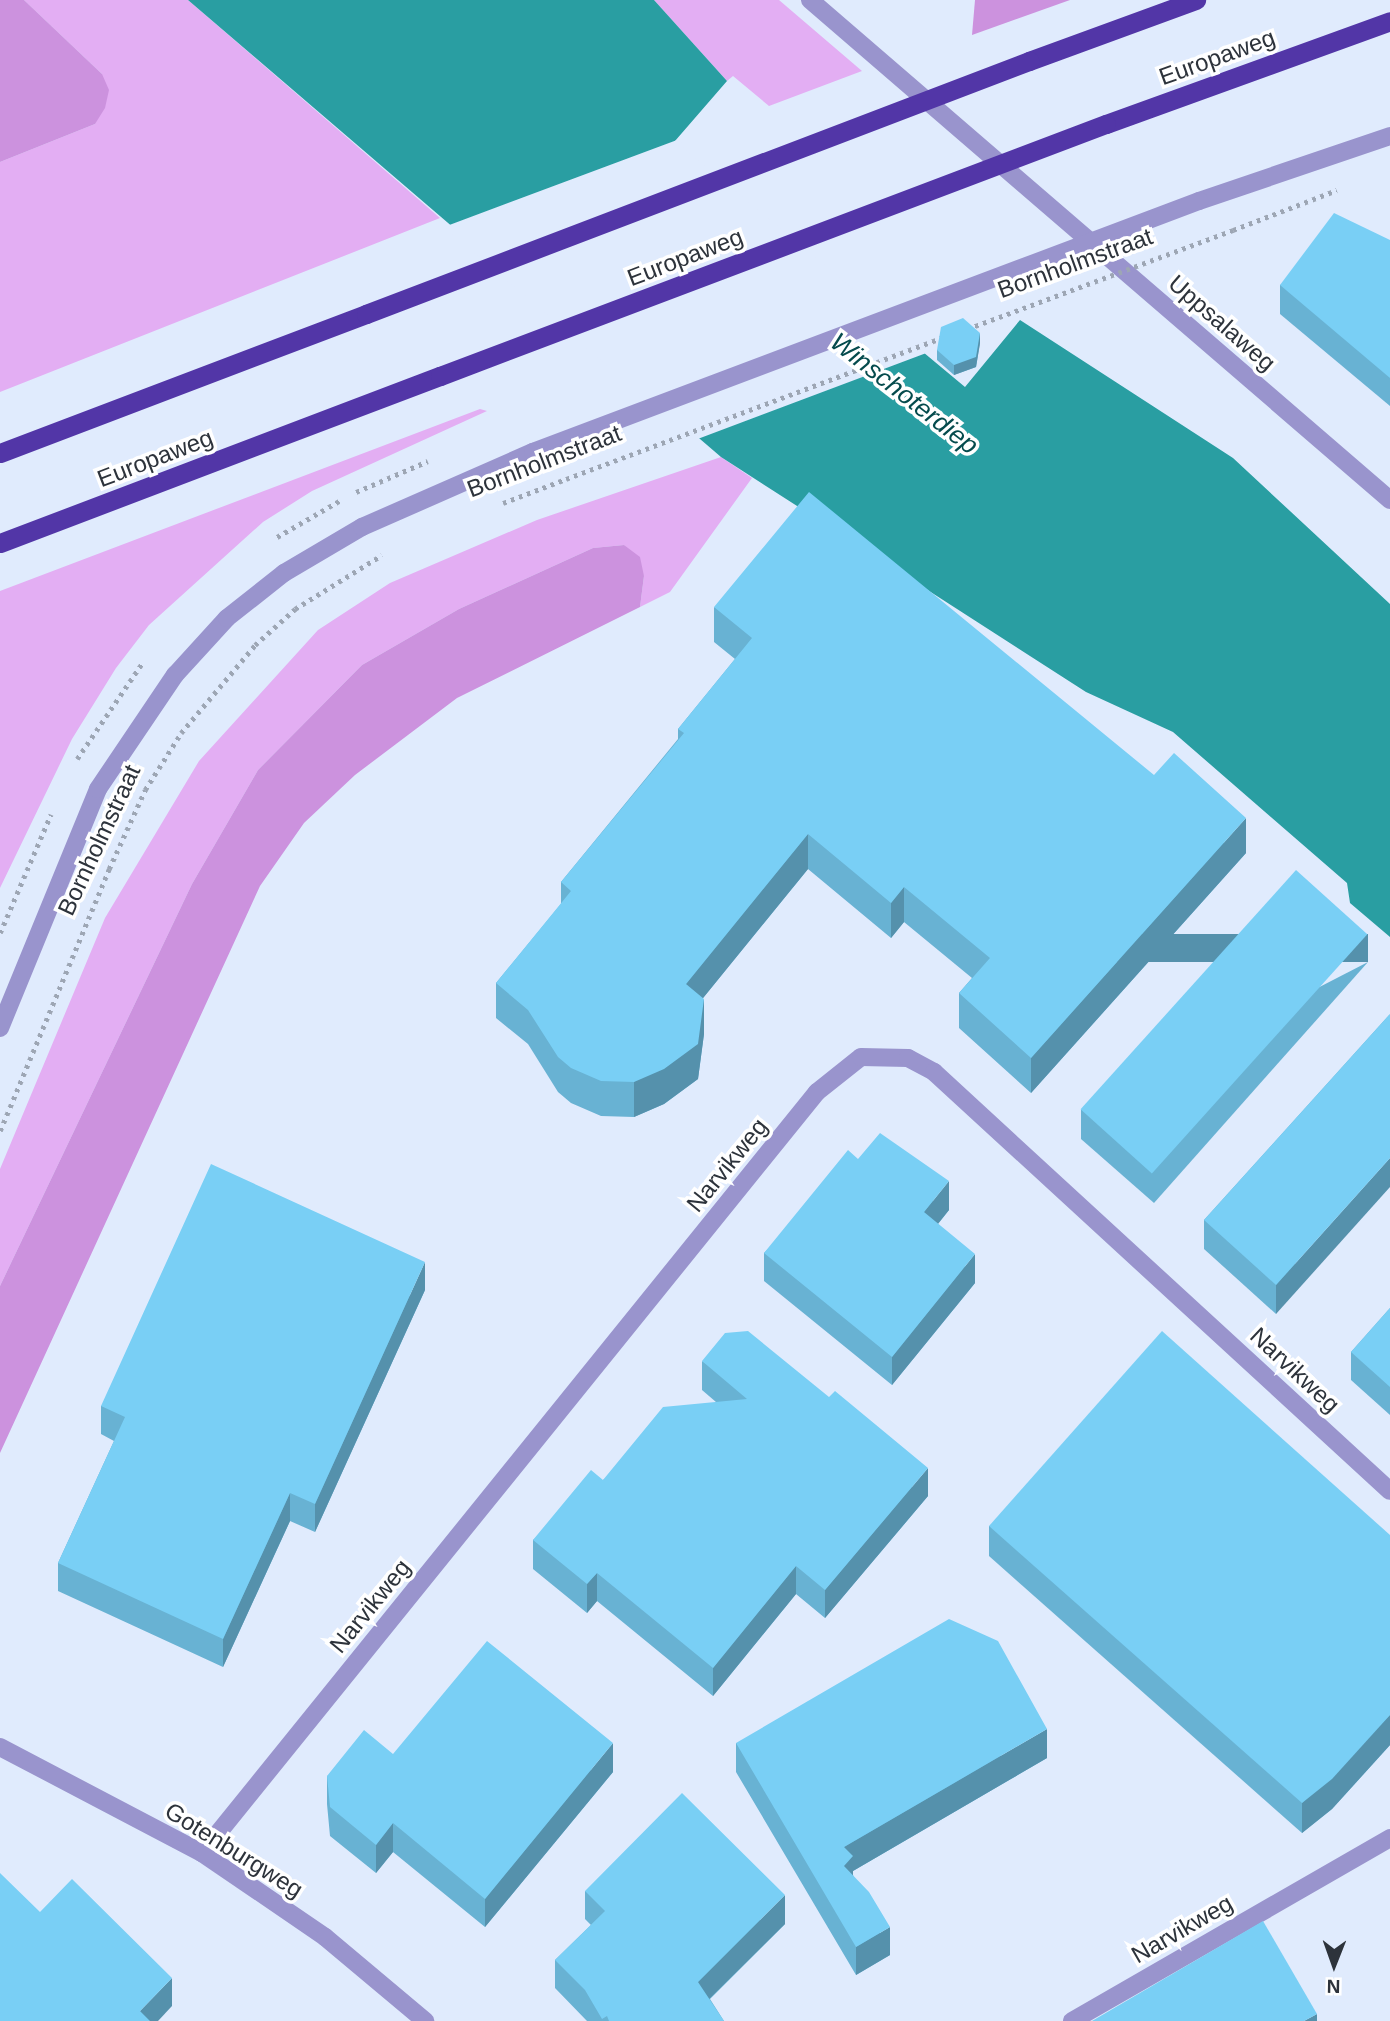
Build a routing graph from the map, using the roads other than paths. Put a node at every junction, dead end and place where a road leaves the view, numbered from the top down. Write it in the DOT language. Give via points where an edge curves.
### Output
graph roads {
  1 [pos="810,0"];
  2 [pos="1196,0"];
  3 [pos="1390,21"];
  4 [pos="1390,136"];
  5 [pos="0,453"];
  6 [pos="1390,500"];
  7 [pos="0,543"];
  8 [pos="0,1028"];
  9 [pos="1390,1490"];
  10 [pos="0,1747"];
  11 [pos="1390,1838"];
  12 [pos="202,1853"];
  13 [pos="425,2021"];
  14 [pos="1072,2021"];
  1 -- 6 [label="street, Uppsalaweg"];
  2 -- 5 [label="highway, bridge"];
  3 -- 7 [label="highway, Europaweg, bridge"];
  4 -- 8 [label="street, Bornholmstraat, bridge" via="1199,201 533,452 362,527 284,573 227,618 130,735 98,789"];
  9 -- 12 [label="street, Narvikweg" via="934,1072 908,1058 861,1057 817,1092"];
  10 -- 12 [label="street, Gotenburgweg"];
  11 -- 14 [label="street, Narvikweg"];
  12 -- 13 [label="street, Gotenburgweg" via="325,1937"];
}
